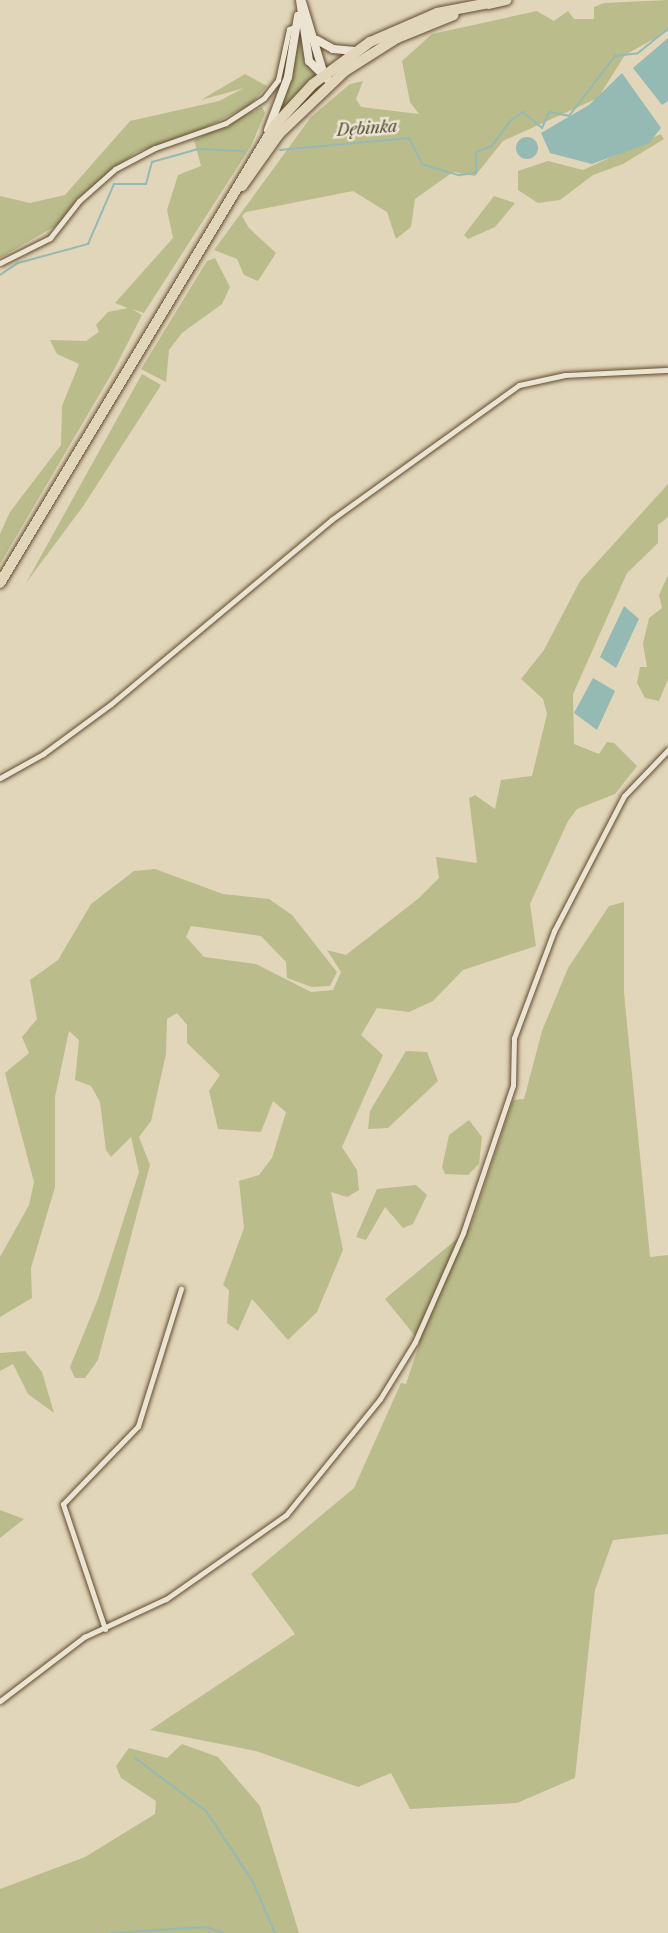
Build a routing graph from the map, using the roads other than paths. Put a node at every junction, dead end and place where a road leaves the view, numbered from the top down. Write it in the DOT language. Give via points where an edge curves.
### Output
graph roads {
  1 [pos="301,0"];
  2 [pos="507,0"];
  3 [pos="457,10"];
  4 [pos="298,16"];
  5 [pos="297,26"];
  6 [pos="315,37"];
  7 [pos="355,51"];
  8 [pos="327,79"];
  9 [pos="266,135"];
  10 [pos="256,158"];
  11 [pos="0,262"];
  12 [pos="668,370"];
  13 [pos="0,583"];
  14 [pos="668,750"];
  15 [pos="0,778"];
  16 [pos="181,1289"];
  17 [pos="105,1629"];
  18 [pos="0,1701"];
  1 -- 4 [label="main road"];
  1 -- 6 [label="main road"];
  2 -- 3 [label="highway"];
  3 -- 7 [label="highway"];
  3 -- 8 [label="highway" via="385,44"];
  4 -- 5 [label="main road"];
  4 -- 8 [label="main road" via="309,61"];
  5 -- 9 [label="main road" via="288,77"];
  5 -- 11 [label="street" via="289,29 278,80 264,98 226,123 155,148 115,170 79,201 51,238"];
  6 -- 7 [label="main road" via="333,49"];
  6 -- 8 [label="main road"];
  7 -- 8 [label="highway"];
  8 -- 9 [label="highway"];
  8 -- 10 [label="highway"];
  9 -- 10 [label="highway"];
  10 -- 13 [label="highway"];
  12 -- 15 [label="street" via="565,375 519,385 331,520 111,704 43,754"];
  14 -- 17 [label="street" via="624,796 554,931 514,1038 513,1085 477,1196 444,1281 390,1384 286,1515 166,1599"];
  16 -- 17 [label="street" via="138,1426 63,1503"];
  17 -- 18 [label="street" via="84,1637"];
}
